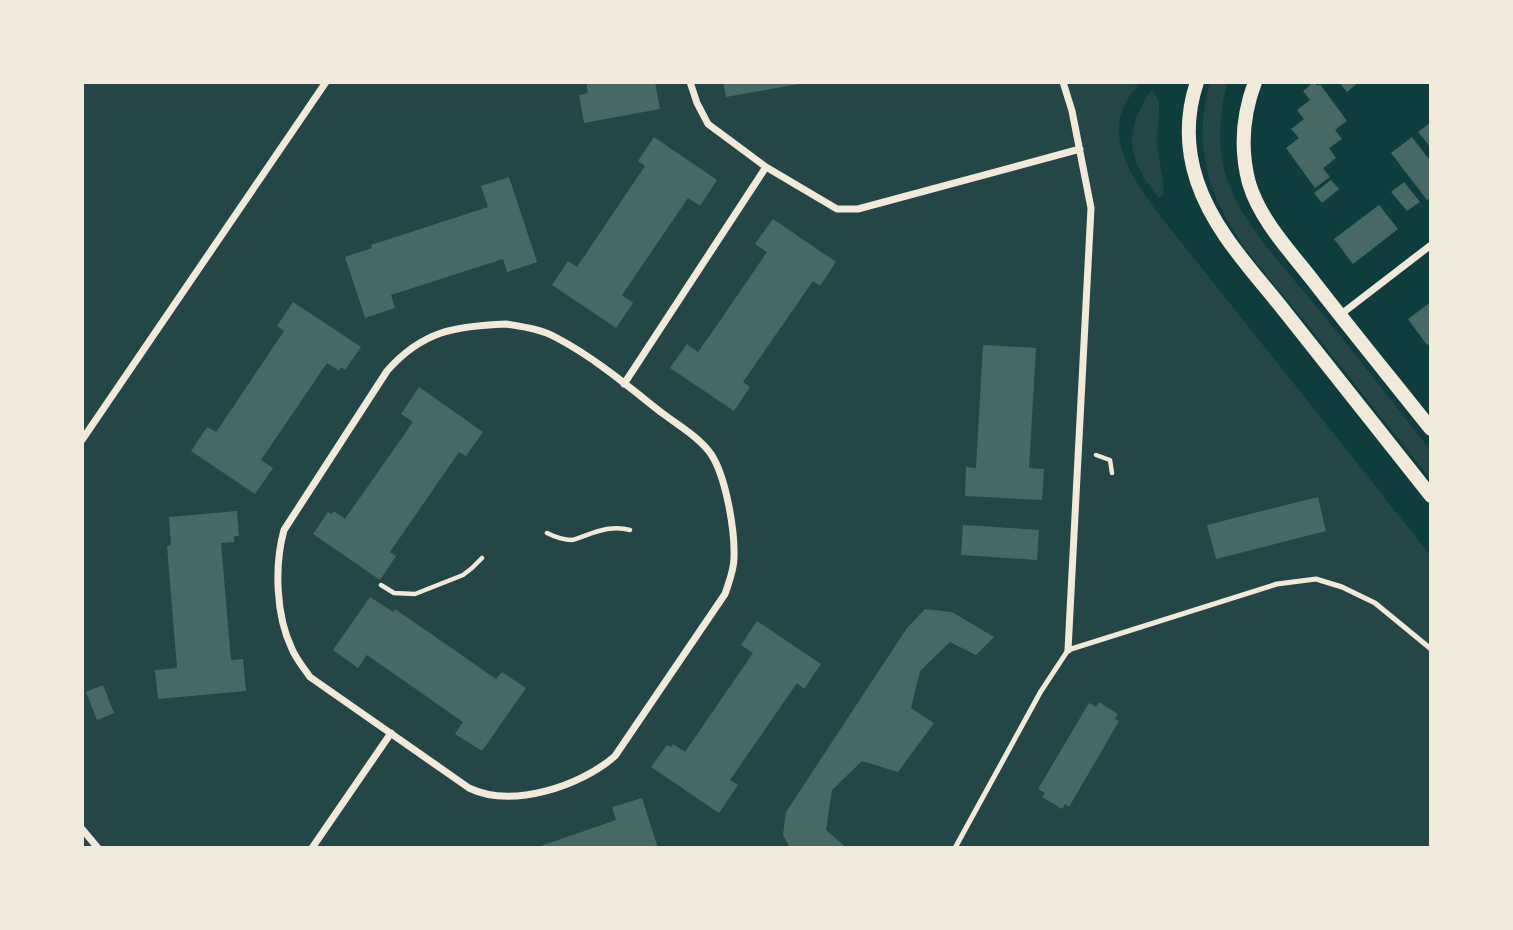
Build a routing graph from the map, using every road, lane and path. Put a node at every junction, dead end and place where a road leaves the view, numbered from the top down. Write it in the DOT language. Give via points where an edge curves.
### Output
graph roads {
  1 [pos="326,82"];
  2 [pos="690,82"];
  3 [pos="1063,82"];
  4 [pos="1198,82"];
  5 [pos="1255,82"];
  6 [pos="1080,149"];
  7 [pos="766,167"];
  8 [pos="1431,245"];
  9 [pos="1340,315"];
  10 [pos="624,384"];
  11 [pos="1431,429"];
  12 [pos="82,440"];
  13 [pos="1096,455"];
  14 [pos="1112,473"];
  15 [pos="1431,496"];
  16 [pos="630,530"];
  17 [pos="547,533"];
  18 [pos="482,558"];
  19 [pos="380,585"];
  20 [pos="1431,649"];
  21 [pos="1068,650"];
  22 [pos="391,733"];
  23 [pos="82,829"];
  24 [pos="98,848"];
  25 [pos="312,848"];
  26 [pos="955,848"];
  1 -- 12 [label="street"];
  2 -- 7 [label="street" via="708,124"];
  3 -- 6 [label="street"];
  4 -- 15 [label="main road" via="1189,116 1189,147 1203,198 1225,236"];
  5 -- 9 [label="main road" via="1244,139 1246,169 1256,200 1280,239"];
  6 -- 7 [label="street" via="858,209 837,209"];
  6 -- 21 [label="street" via="1091,208"];
  7 -- 10 [label="street"];
  8 -- 9 [label="street"];
  9 -- 11 [label="main road"];
  10 -- 22 [label="street" via="697,440 719,470 730,513 734,558 725,594 710,617 620,751 595,772 567,783 533,794 490,796 469,788"];
  10 -- 22 [label="street" via="557,338 506,324 474,326 425,339 387,371 284,530 278,560 282,621 292,651 310,677"];
  13 -- 14 [label="path" via="1110,460"];
  16 -- 17 [label="path" via="610,528 572,540"];
  18 -- 19 [label="path" via="463,575 415,594 394,593"];
  20 -- 21 [label="lane" via="1374,603 1316,579 1276,584"];
  21 -- 26 [label="lane"];
  22 -- 25 [label="street"];
  23 -- 24 [label="street"];
}
